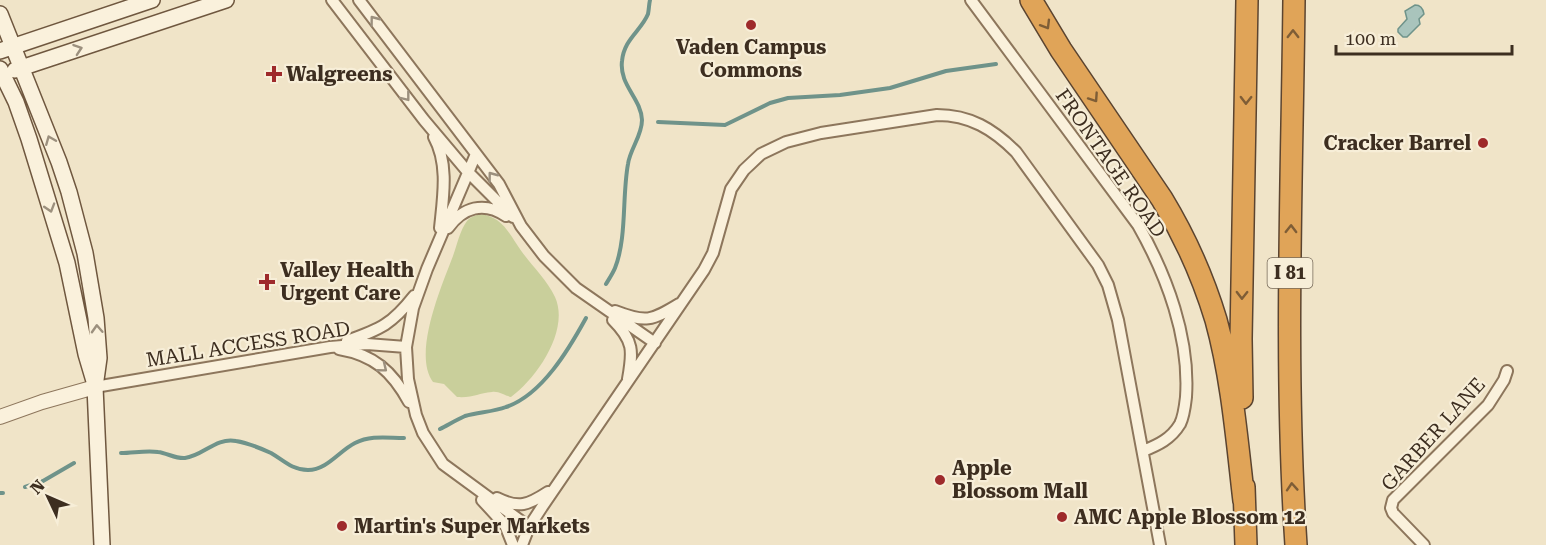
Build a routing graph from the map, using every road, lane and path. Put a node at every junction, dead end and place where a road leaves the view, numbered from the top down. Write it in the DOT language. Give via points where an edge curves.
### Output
graph roads {
  1 [pos="152,0"];
  2 [pos="226,0"];
  3 [pos="332,0"];
  4 [pos="359,0"];
  5 [pos="971,0"];
  6 [pos="1031,0"];
  7 [pos="1247,0"];
  8 [pos="1294,0"];
  9 [pos="0,14"];
  10 [pos="7,49"];
  11 [pos="22,68"];
  12 [pos="1,72"];
  13 [pos="424,120"];
  14 [pos="476,154"];
  15 [pos="467,171"];
  16 [pos="521,226"];
  17 [pos="439,240"];
  18 [pos="418,291"];
  19 [pos="683,302"];
  20 [pos="598,304"];
  21 [pos="655,343"];
  22 [pos="330,347"];
  23 [pos="406,347"];
  24 [pos="1507,371"];
  25 [pos="628,382"];
  26 [pos="95,387"];
  27 [pos="416,415"];
  28 [pos="0,417"];
  29 [pos="1143,451"];
  30 [pos="463,481"];
  31 [pos="554,489"];
  32 [pos="1244,501"];
  33 [pos="529,526"];
  34 [pos="102,545"];
  35 [pos="513,545"];
  36 [pos="522,545"];
  37 [pos="1160,545"];
  38 [pos="1246,545"];
  39 [pos="1296,545"];
  40 [pos="1424,545"];
  1 -- 10 [label="main road"];
  11 -- 2 [label="main road, one-way"];
  3 -- 13 [label="street, one-way"];
  14 -- 4 [label="street, one-way"];
  5 -- 29 [label="street, FRONTAGE ROAD" via="1138,225 1163,277 1178,321 1185,359 1185,410 1169,438"];
  6 -- 32 [label="highway, one-way" via="1162,199 1199,272 1216,320 1229,383"];
  7 -- 32 [label="highway, I 81, one-way" via="1241,339"];
  39 -- 8 [label="highway, I 81, one-way" via="1289,389"];
  9 -- 10 [label="main road"];
  10 -- 11 [label="main road"];
  11 -- 12 [label="main road"];
  26 -- 11 [label="main road, one-way" via="99,358 96,318 80,231 59,162"];
  12 -- 26 [label="main road, one-way" via="29,138 67,263"];
  13 -- 15 [label="street"];
  13 -- 17 [label="street" via="442,158"];
  14 -- 15 [label="street"];
  16 -- 14 [label="street, one-way" via="499,184"];
  15 -- 16 [label="street"];
  15 -- 17 [label="street"];
  16 -- 17 [label="street" via="499,211 480,206 454,219"];
  16 -- 20 [label="street" via="559,273"];
  17 -- 18 [label="street"];
  18 -- 22 [label="street" via="387,325"];
  18 -- 23 [label="street"];
  19 -- 20 [label="street" via="643,320"];
  19 -- 21 [label="street"];
  19 -- 29 [label="street" via="712,253 731,189 761,154 786,142 821,133 921,116 949,115 975,121 996,133 1016,152 1104,276 1114,302"];
  20 -- 21 [label="street"];
  20 -- 25 [label="street" via="630,342"];
  21 -- 25 [label="street"];
  22 -- 23 [label="street, MALL ACCESS ROAD"];
  22 -- 26 [label="street, MALL ACCESS ROAD"];
  22 -- 27 [label="street, one-way" via="352,351 384,368"];
  23 -- 27 [label="street"];
  24 -- 40 [label="street, GARBER LANE" via="1488,405 1393,500 1393,513"];
  25 -- 31 [label="street"];
  26 -- 28 [label="street"];
  26 -- 34 [label="main road"];
  27 -- 30 [label="street" via="435,454"];
  29 -- 37 [label="street"];
  30 -- 31 [label="street" via="516,505 528,504"];
  30 -- 33 [label="street"];
  30 -- 35 [label="street" via="499,517"];
  31 -- 33 [label="street"];
  32 -- 38 [label="highway, I 81"];
  33 -- 36 [label="street"];
}
